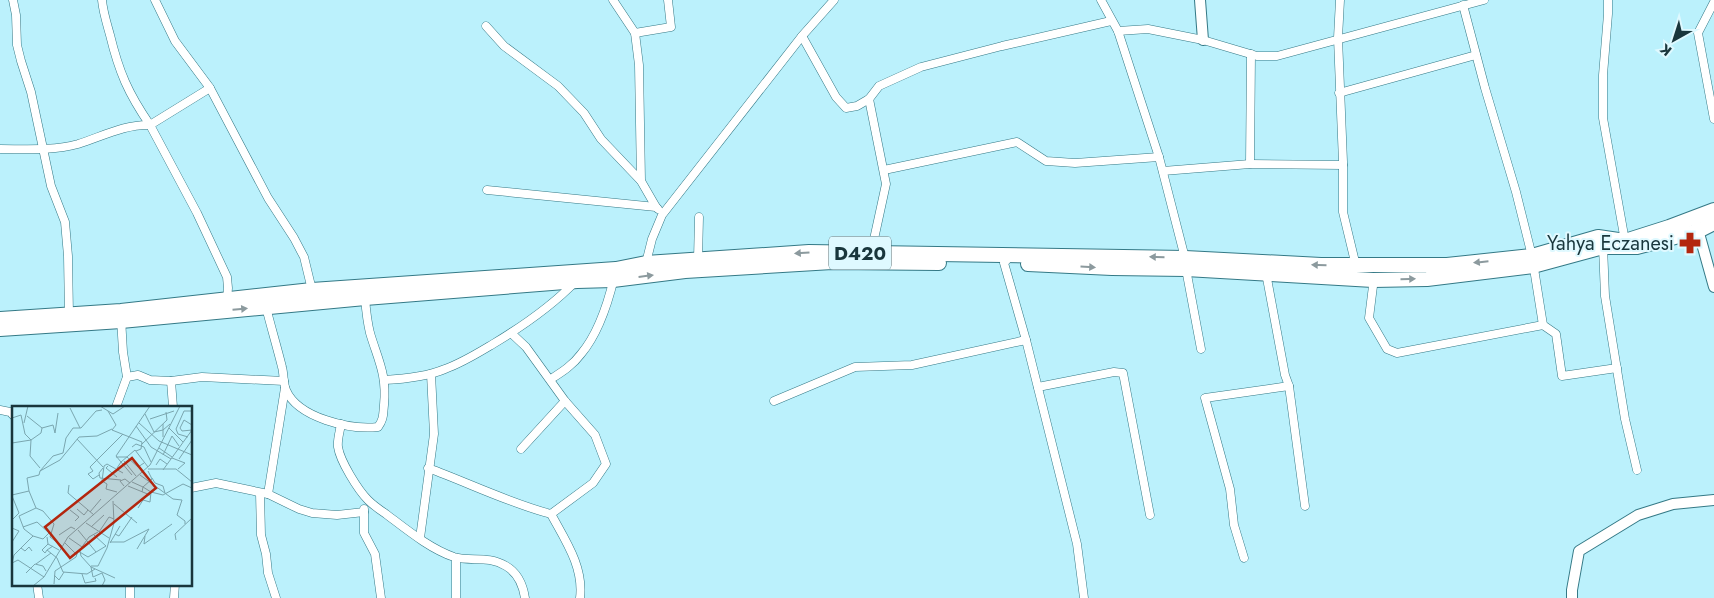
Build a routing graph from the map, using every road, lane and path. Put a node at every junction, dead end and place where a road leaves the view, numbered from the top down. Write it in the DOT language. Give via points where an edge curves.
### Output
graph roads {
  1 [pos="13,0"];
  2 [pos="102,0"];
  3 [pos="156,0"];
  4 [pos="613,0"];
  5 [pos="668,0"];
  6 [pos="834,0"];
  7 [pos="1101,0"];
  8 [pos="1200,0"];
  9 [pos="1340,0"];
  10 [pos="1484,0"];
  11 [pos="1608,0"];
  12 [pos="1714,2"];
  13 [pos="1463,5"];
  14 [pos="1111,21"];
  15 [pos="486,26"];
  16 [pos="1118,31"];
  17 [pos="635,33"];
  18 [pos="802,36"];
  19 [pos="1338,38"];
  20 [pos="1203,40"];
  21 [pos="1251,54"];
  22 [pos="1476,55"];
  23 [pos="210,88"];
  24 [pos="1339,93"];
  25 [pos="869,99"];
  26 [pos="1714,119"];
  27 [pos="150,125"];
  28 [pos="0,149"];
  29 [pos="43,149"];
  30 [pos="1159,156"];
  31 [pos="1250,164"];
  32 [pos="1343,165"];
  33 [pos="884,170"];
  34 [pos="1163,171"];
  35 [pos="641,181"];
  36 [pos="487,190"];
  37 [pos="656,207"];
  38 [pos="1714,210"];
  39 [pos="662,215"];
  40 [pos="699,217"];
  41 [pos="1714,223"];
  42 [pos="1696,224"];
  43 [pos="1625,240"];
  44 [pos="1601,242"];
  45 [pos="871,253"];
  46 [pos="1008,259"];
  47 [pos="698,260"];
  48 [pos="1533,261"];
  49 [pos="646,263"];
  50 [pos="1185,264"];
  51 [pos="1356,266"];
  52 [pos="1266,268"];
  53 [pos="1375,273"];
  54 [pos="614,274"];
  55 [pos="581,276"];
  56 [pos="1714,287"];
  57 [pos="312,290"];
  58 [pos="365,298"];
  59 [pos="227,300"];
  60 [pos="266,307"];
  61 [pos="69,315"];
  62 [pos="121,316"];
  63 [pos="0,319"];
  64 [pos="1543,325"];
  65 [pos="0,329"];
  66 [pos="511,333"];
  67 [pos="1026,340"];
  68 [pos="1201,349"];
  69 [pos="1617,368"];
  70 [pos="432,374"];
  71 [pos="127,377"];
  72 [pos="551,379"];
  73 [pos="384,380"];
  74 [pos="171,381"];
  75 [pos="285,384"];
  76 [pos="1289,386"];
  77 [pos="1038,388"];
  78 [pos="565,401"];
  79 [pos="774,401"];
  80 [pos="116,406"];
  81 [pos="172,406"];
  82 [pos="0,410"];
  83 [pos="12,414"];
  84 [pos="341,424"];
  85 [pos="521,449"];
  86 [pos="428,468"];
  87 [pos="1637,470"];
  88 [pos="192,488"];
  89 [pos="264,494"];
  90 [pos="368,500"];
  91 [pos="1714,500"];
  92 [pos="1305,506"];
  93 [pos="364,512"];
  94 [pos="551,514"];
  95 [pos="1150,515"];
  96 [pos="420,538"];
  97 [pos="456,558"];
  98 [pos="1244,558"];
  99 [pos="276,598"];
  100 [pos="381,598"];
  101 [pos="456,598"];
  102 [pos="525,598"];
  103 [pos="580,598"];
  104 [pos="1084,598"];
  105 [pos="1572,598"];
  1 -- 29 [label="street" via="17,45"];
  2 -- 27 [label="street" via="123,81"];
  3 -- 23 [label="street" via="175,41"];
  4 -- 17 [label="street"];
  5 -- 17 [label="street" via="671,26"];
  6 -- 18 [label="street"];
  7 -- 14 [label="street"];
  8 -- 20 [label="street"];
  9 -- 19 [label="street"];
  10 -- 13 [label="street"];
  11 -- 43 [label="street" via="1603,118"];
  12 -- 26 [label="street" via="1698,34"];
  13 -- 19 [label="street"];
  13 -- 22 [label="street"];
  14 -- 16 [label="street"];
  14 -- 25 [label="street" via="921,67 879,86"];
  15 -- 35 [label="street" via="504,46 558,86"];
  16 -- 20 [label="street" via="1148,29"];
  16 -- 30 [label="street"];
  17 -- 35 [label="street" via="639,65"];
  18 -- 25 [label="street" via="836,97 846,108"];
  18 -- 39 [label="street"];
  19 -- 21 [label="street" via="1277,56"];
  19 -- 24 [label="street"];
  20 -- 21 [label="street"];
  21 -- 31 [label="street"];
  22 -- 24 [label="street"];
  22 -- 48 [label="street"];
  23 -- 27 [label="street"];
  23 -- 57 [label="street" via="268,198 304,257"];
  24 -- 32 [label="street"];
  25 -- 33 [label="street"];
  27 -- 29 [label="street" via="138,124 76,144"];
  27 -- 59 [label="street" via="227,277"];
  28 -- 29 [label="street"];
  29 -- 61 [label="street" via="65,222"];
  30 -- 33 [label="street" via="1075,163 1046,161 1017,142"];
  30 -- 34 [label="street"];
  31 -- 32 [label="street"];
  31 -- 34 [label="street"];
  32 -- 51 [label="street" via="1343,212"];
  33 -- 45 [label="street" via="886,184"];
  34 -- 50 [label="street"];
  35 -- 37 [label="street"];
  36 -- 37 [label="street"];
  37 -- 39 [label="street"];
  38 -- 42 [label="highway, D420"];
  39 -- 49 [label="street"];
  40 -- 47 [label="street"];
  41 -- 42 [label="highway, D420"];
  42 -- 43 [label="highway, D420"];
  42 -- 44 [label="highway, D420" via="1637,247"];
  42 -- 56 [label="street"];
  43 -- 44 [label="highway, D420"];
  44 -- 48 [label="highway, D420"];
  44 -- 69 [label="street" via="1605,296"];
  45 -- 46 [label="highway, D420"];
  45 -- 47 [label="highway, D420, one-way" via="810,252"];
  46 -- 50 [label="highway, D420"];
  54 -- 46 [label="highway, D420, one-way" via="832,262"];
  46 -- 67 [label="street"];
  47 -- 49 [label="highway, D420"];
  48 -- 53 [label="highway, D420"];
  48 -- 64 [label="street"];
  49 -- 54 [label="highway, D420"];
  50 -- 52 [label="highway, D420"];
  50 -- 68 [label="street"];
  51 -- 52 [label="highway, D420, one-way"];
  51 -- 53 [label="highway, D420"];
  52 -- 53 [label="highway, D420"];
  52 -- 76 [label="street"];
  53 -- 64 [label="street" via="1369,318 1388,349 1398,353"];
  54 -- 55 [label="highway, D420"];
  54 -- 72 [label="street" via="607,303 582,354"];
  55 -- 57 [label="highway, D420"];
  55 -- 58 [label="highway, D420"];
  55 -- 66 [label="street" via="558,300"];
  57 -- 59 [label="highway, D420"];
  58 -- 60 [label="highway, D420"];
  58 -- 73 [label="street" via="370,334"];
  59 -- 62 [label="highway, D420"];
  62 -- 60 [label="highway, D420, one-way"];
  60 -- 75 [label="street"];
  61 -- 62 [label="highway, D420"];
  61 -- 63 [label="highway, D420"];
  62 -- 65 [label="highway, D420"];
  62 -- 71 [label="street"];
  64 -- 69 [label="street" via="1556,334 1562,376"];
  66 -- 70 [label="street" via="475,355"];
  66 -- 72 [label="street"];
  67 -- 77 [label="street"];
  67 -- 79 [label="street" via="912,365 855,367"];
  69 -- 87 [label="street"];
  70 -- 73 [label="street"];
  70 -- 86 [label="street" via="434,434"];
  71 -- 74 [label="street" via="138,375 150,380"];
  71 -- 80 [label="street"];
  72 -- 78 [label="street"];
  73 -- 84 [label="street" via="384,415 378,427"];
  74 -- 75 [label="street" via="202,377"];
  74 -- 81 [label="street"];
  75 -- 84 [label="street" via="293,402"];
  75 -- 89 [label="street"];
  76 -- 92 [label="street"];
  76 -- 98 [label="street" via="1205,398 1230,489 1234,525"];
  77 -- 95 [label="street" via="1114,372 1123,373"];
  77 -- 104 [label="street" via="1077,544"];
  78 -- 85 [label="street"];
  78 -- 94 [label="street" via="595,435 606,464 593,483"];
  82 -- 83 [label="street"];
  84 -- 90 [label="street" via="337,446 349,472"];
  86 -- 94 [label="street"];
  86 -- 96 [label="street"];
  88 -- 89 [label="street" via="216,483"];
  89 -- 93 [label="street" via="312,513"];
  89 -- 99 [label="street" via="260,535"];
  90 -- 93 [label="street"];
  90 -- 96 [label="street"];
  91 -- 105 [label="street" via="1673,504 1638,515 1579,552"];
  93 -- 100 [label="street" via="364,533 375,554"];
  94 -- 103 [label="street" via="578,567"];
  96 -- 97 [label="street"];
  97 -- 101 [label="street"];
  97 -- 102 [label="street" via="481,558 507,566 521,582"];
}
